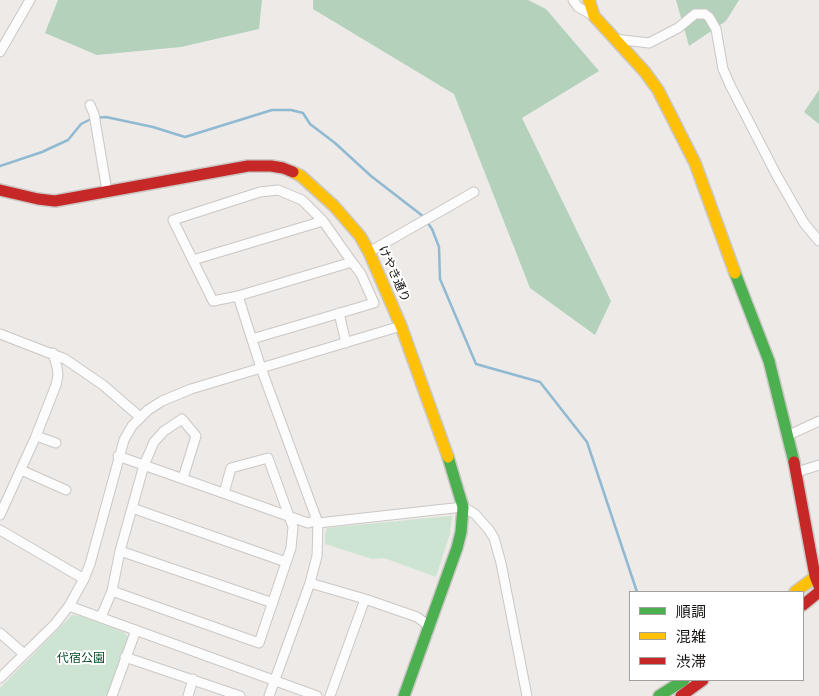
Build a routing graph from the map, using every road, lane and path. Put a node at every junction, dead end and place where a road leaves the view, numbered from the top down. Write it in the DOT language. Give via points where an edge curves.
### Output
graph roads {
  1 [pos="30,0"];
  2 [pos="573,0"];
  3 [pos="590,0"];
  4 [pos="594,16"];
  5 [pos="614,39"];
  6 [pos="0,52"];
  7 [pos="92,109"];
  8 [pos="0,190"];
  9 [pos="107,191"];
  10 [pos="474,192"];
  11 [pos="323,221"];
  12 [pos="819,241"];
  13 [pos="369,252"];
  14 [pos="193,260"];
  15 [pos="352,262"];
  16 [pos="238,296"];
  17 [pos="339,313"];
  18 [pos="402,326"];
  19 [pos="0,334"];
  20 [pos="252,340"];
  21 [pos="346,343"];
  22 [pos="53,353"];
  23 [pos="261,368"];
  24 [pos="140,417"];
  25 [pos="819,421"];
  26 [pos="789,435"];
  27 [pos="36,436"];
  28 [pos="56,442"];
  29 [pos="118,456"];
  30 [pos="144,465"];
  31 [pos="819,465"];
  32 [pos="21,470"];
  33 [pos="797,472"];
  34 [pos="183,478"];
  35 [pos="66,490"];
  36 [pos="224,493"];
  37 [pos="463,507"];
  38 [pos="132,508"];
  39 [pos="0,515"];
  40 [pos="291,517"];
  41 [pos="318,522"];
  42 [pos="0,530"];
  43 [pos="120,551"];
  44 [pos="286,562"];
  45 [pos="84,579"];
  46 [pos="818,579"];
  47 [pos="310,583"];
  48 [pos="112,591"];
  49 [pos="797,591"];
  50 [pos="819,592"];
  51 [pos="365,599"];
  52 [pos="273,603"];
  53 [pos="804,604"];
  54 [pos="69,606"];
  55 [pos="101,617"];
  56 [pos="429,626"];
  57 [pos="136,630"];
  58 [pos="0,633"];
  59 [pos="24,654"];
  60 [pos="125,657"];
  61 [pos="0,678"];
  62 [pos="193,679"];
  63 [pos="275,681"];
  64 [pos="682,681"];
  65 [pos="702,681"];
  66 [pos="112,696"];
  67 [pos="188,696"];
  68 [pos="240,696"];
  69 [pos="269,696"];
  70 [pos="317,696"];
  71 [pos="330,696"];
  72 [pos="404,696"];
  73 [pos="527,696"];
  74 [pos="659,696"];
  75 [pos="681,696"];
  1 -- 6 [label="street"];
  2 -- 4 [label="street"];
  3 -- 4 [label="street"];
  4 -- 5 [label="street"];
  5 -- 12 [label="street" via="649,43 678,28 695,14 709,17 716,29 723,69 730,85 777,176"];
  5 -- 26 [label="street" via="658,90 695,163 766,352"];
  7 -- 9 [label="street"];
  8 -- 9 [label="street, けやき通り" via="55,201"];
  9 -- 13 [label="street, けやき通り" via="248,166 283,168 301,176 334,206 360,236"];
  10 -- 13 [label="street"];
  11 -- 14 [label="street"];
  11 -- 14 [label="street" via="302,200 278,190 260,192 173,220"];
  11 -- 15 [label="street"];
  13 -- 18 [label="street, けやき通り"];
  14 -- 16 [label="street" via="213,301"];
  15 -- 16 [label="street"];
  15 -- 17 [label="street" via="374,303"];
  16 -- 20 [label="street"];
  17 -- 20 [label="street"];
  17 -- 21 [label="street"];
  18 -- 21 [label="street"];
  18 -- 37 [label="street, けやき通り"];
  19 -- 22 [label="street"];
  20 -- 23 [label="street"];
  21 -- 23 [label="street"];
  22 -- 24 [label="street" via="103,385"];
  22 -- 27 [label="street" via="58,375"];
  23 -- 24 [label="street" via="175,395"];
  23 -- 41 [label="street"];
  24 -- 29 [label="street" via="124,440"];
  25 -- 26 [label="street"];
  26 -- 33 [label="street"];
  27 -- 28 [label="street"];
  27 -- 32 [label="street"];
  29 -- 30 [label="street"];
  29 -- 45 [label="street"];
  30 -- 34 [label="street"];
  30 -- 34 [label="street" via="154,442 182,419 196,436"];
  30 -- 38 [label="street"];
  31 -- 33 [label="street"];
  32 -- 35 [label="street"];
  32 -- 39 [label="street"];
  33 -- 46 [label="street"];
  34 -- 36 [label="street"];
  36 -- 40 [label="street"];
  36 -- 40 [label="street" via="231,468 268,458"];
  37 -- 41 [label="street"];
  37 -- 56 [label="street, けやき通り" via="457,548"];
  37 -- 73 [label="street" via="475,514 494,538"];
  38 -- 43 [label="street"];
  38 -- 44 [label="street"];
  40 -- 41 [label="street" via="308,523"];
  40 -- 44 [label="street" via="293,538"];
  41 -- 47 [label="street" via="317,556"];
  42 -- 45 [label="street"];
  43 -- 48 [label="street"];
  43 -- 52 [label="street"];
  44 -- 52 [label="street"];
  45 -- 54 [label="street"];
  46 -- 49 [label="street"];
  47 -- 51 [label="street"];
  47 -- 63 [label="street"];
  48 -- 52 [label="street" via="259,643"];
  48 -- 55 [label="street"];
  50 -- 53 [label="street"];
  51 -- 56 [label="street" via="417,617"];
  51 -- 71 [label="street"];
  54 -- 55 [label="street"];
  54 -- 59 [label="street"];
  55 -- 57 [label="street"];
  56 -- 72 [label="street, けやき通り"];
  57 -- 60 [label="street"];
  57 -- 63 [label="street"];
  58 -- 59 [label="street"];
  59 -- 61 [label="street"];
  60 -- 62 [label="street"];
  60 -- 66 [label="street"];
  62 -- 67 [label="street"];
  62 -- 68 [label="street"];
  63 -- 69 [label="street"];
  63 -- 70 [label="street"];
  64 -- 74 [label="street"];
  65 -- 75 [label="street"];
}
